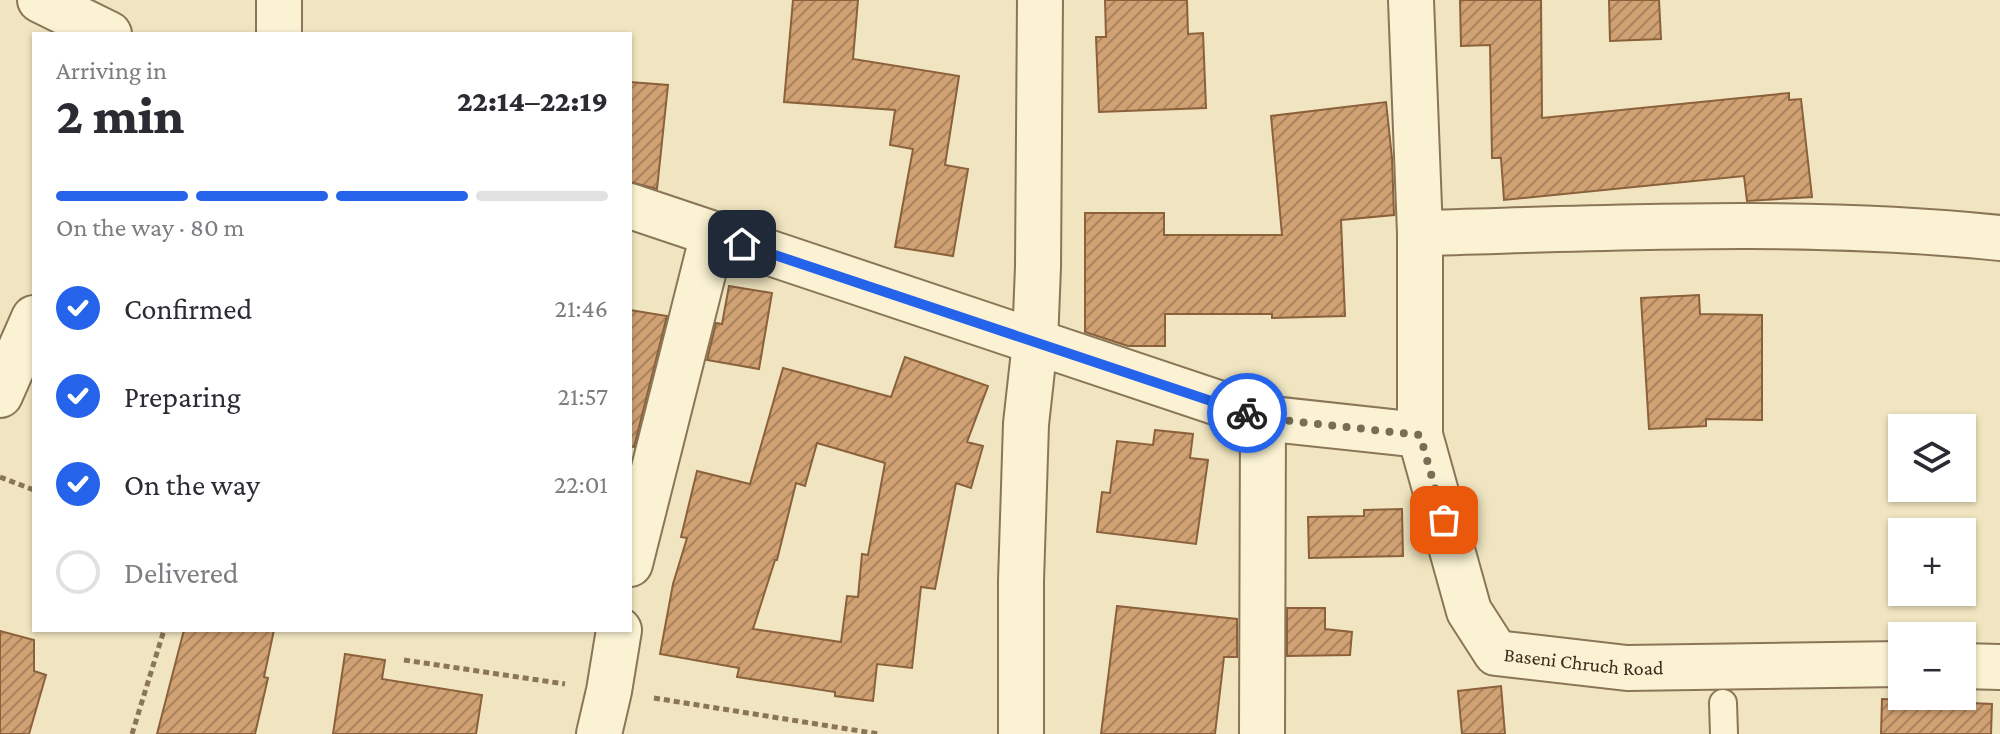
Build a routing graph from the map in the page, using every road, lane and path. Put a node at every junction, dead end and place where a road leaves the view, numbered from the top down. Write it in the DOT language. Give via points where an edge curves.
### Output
graph roads {
  1 [pos="40,0"];
  2 [pos="279,0"];
  3 [pos="1040,0"];
  4 [pos="1411,0"];
  5 [pos="105,32"];
  6 [pos="279,32"];
  7 [pos="632,207"];
  8 [pos="1420,233"];
  9 [pos="713,234"];
  10 [pos="2000,238"];
  11 [pos="32,323"];
  12 [pos="1035,343"];
  13 [pos="0,395"];
  14 [pos="1263,418"];
  15 [pos="1420,435"];
  16 [pos="0,477"];
  17 [pos="32,489"];
  18 [pos="632,556"];
  19 [pos="163,632"];
  20 [pos="619,632"];
  21 [pos="1888,664"];
  22 [pos="1976,666"];
  23 [pos="2000,667"];
  24 [pos="1723,703"];
  25 [pos="132,734"];
  26 [pos="599,734"];
  27 [pos="1021,734"];
  28 [pos="1262,734"];
  29 [pos="1724,734"];
  1 -- 5 [label="street"];
  2 -- 6 [label="street"];
  3 -- 12 [label="street"];
  4 -- 8 [label="street"];
  7 -- 9 [label="street"];
  8 -- 10 [label="street" via="1758,225"];
  8 -- 15 [label="street"];
  9 -- 12 [label="street"];
  9 -- 18 [label="street"];
  11 -- 13 [label="street"];
  12 -- 14 [label="street"];
  12 -- 27 [label="street" via="1026,424"];
  14 -- 15 [label="street"];
  14 -- 28 [label="street"];
  15 -- 21 [label="street, Baseni Chruch Road" via="1469,611 1496,653 1627,668"];
  16 -- 17 [label="path"];
  19 -- 25 [label="path"];
  20 -- 26 [label="street"];
  22 -- 23 [label="street"];
  24 -- 29 [label="lane"];
}
